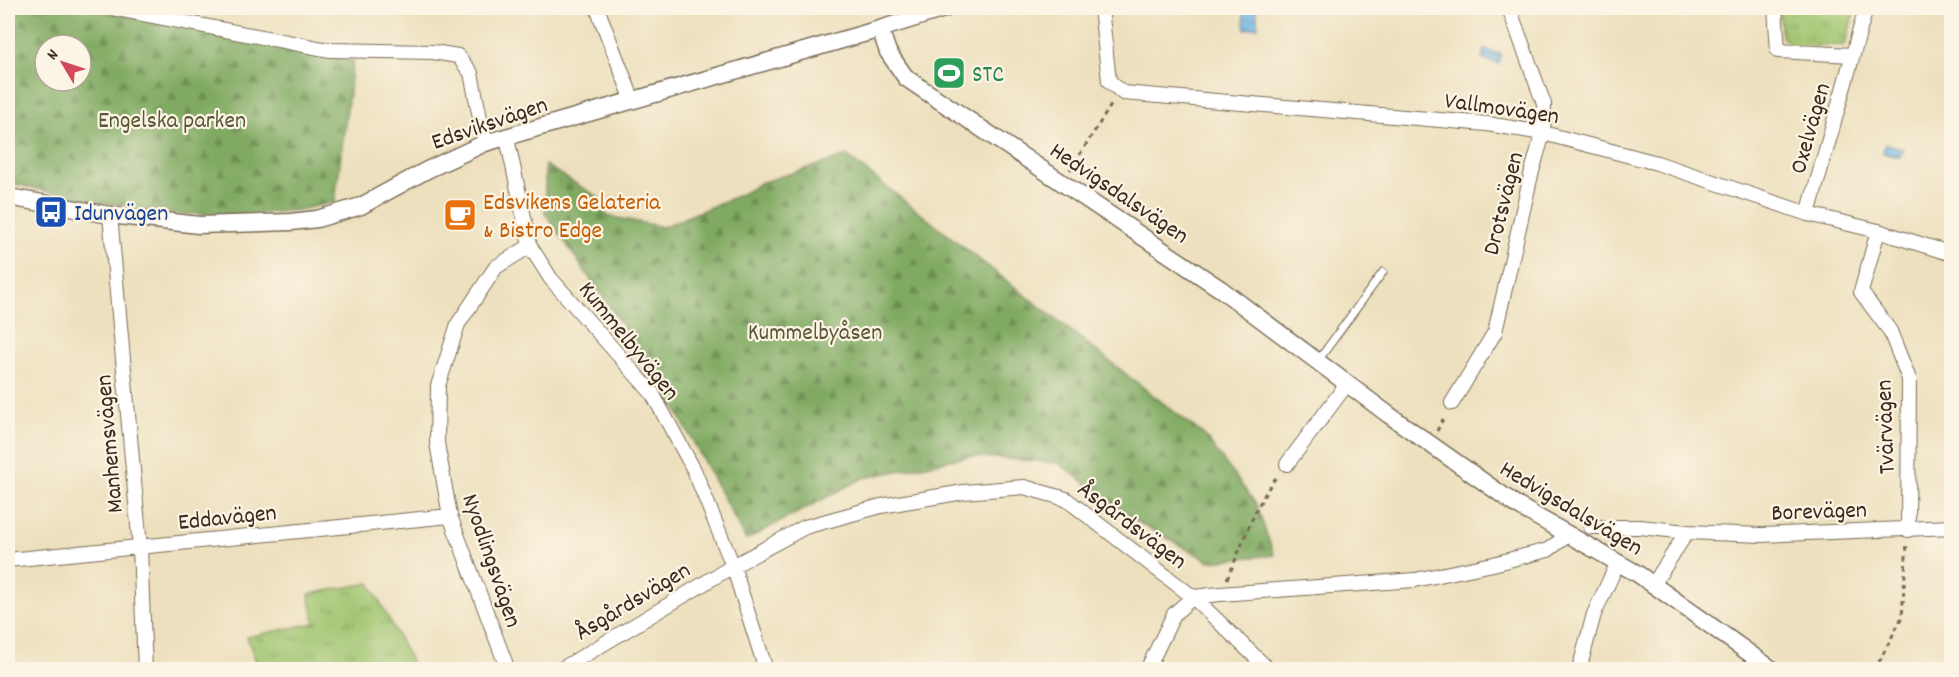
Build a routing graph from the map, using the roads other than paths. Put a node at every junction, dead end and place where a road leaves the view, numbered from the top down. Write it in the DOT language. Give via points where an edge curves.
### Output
graph roads {
  1 [pos="111,8"];
  2 [pos="597,8"];
  3 [pos="947,8"];
  4 [pos="1101,8"];
  5 [pos="1509,8"];
  6 [pos="1775,8"];
  7 [pos="1866,8"];
  8 [pos="880,29"];
  9 [pos="1852,55"];
  10 [pos="633,101"];
  11 [pos="1543,134"];
  12 [pos="507,138"];
  13 [pos="485,143"];
  14 [pos="8,197"];
  15 [pos="1808,214"];
  16 [pos="110,215"];
  17 [pos="1878,231"];
  18 [pos="530,246"];
  19 [pos="1952,255"];
  20 [pos="1383,272"];
  21 [pos="1317,362"];
  22 [pos="1347,384"];
  23 [pos="1452,403"];
  24 [pos="1287,464"];
  25 [pos="450,516"];
  26 [pos="1591,527"];
  27 [pos="1952,527"];
  28 [pos="1908,530"];
  29 [pos="1688,532"];
  30 [pos="1568,536"];
  31 [pos="140,547"];
  32 [pos="8,560"];
  33 [pos="1618,562"];
  34 [pos="733,566"];
  35 [pos="1653,585"];
  36 [pos="1193,597"];
  37 [pos="145,669"];
  38 [pos="508,669"];
  39 [pos="560,669"];
  40 [pos="766,669"];
  41 [pos="1147,669"];
  42 [pos="1269,669"];
  43 [pos="1579,669"];
  44 [pos="1773,669"];
  1 -- 13 [label="street" via="329,50 458,56 471,73"];
  2 -- 10 [label="street"];
  3 -- 8 [label="street, Edsviksvägen"];
  4 -- 11 [label="street, Vallmovägen" via="1109,81 1123,93 1487,124"];
  5 -- 11 [label="street, Drotsvägen" via="1544,104"];
  6 -- 9 [label="street, Oxelvägen" via="1778,51"];
  7 -- 9 [label="street, Oxelvägen"];
  8 -- 10 [label="street, Edsviksvägen"];
  8 -- 21 [label="street, Hedvigsdalsvägen" via="888,52 906,78 1222,290"];
  9 -- 15 [label="street, Oxelvägen"];
  10 -- 12 [label="street, Edsviksvägen"];
  11 -- 15 [label="street, Vallmovägen" via="1657,163"];
  11 -- 23 [label="street, Drotsvägen" via="1495,332"];
  12 -- 13 [label="street, Edsviksvägen"];
  12 -- 18 [label="street, Kummelbyvägen"];
  13 -- 16 [label="street, Edsviksvägen" via="360,206 317,219 199,225"];
  14 -- 16 [label="street, Edsviksvägen"];
  15 -- 17 [label="street, Vallmovägen"];
  16 -- 31 [label="street, Manhemsvägen"];
  17 -- 19 [label="street, Vallmovägen"];
  17 -- 28 [label="street, Tvärvägen" via="1861,292 1890,331 1910,379"];
  18 -- 25 [label="street, Nyodlingsvägen" via="496,267 458,324 438,386 437,443"];
  18 -- 34 [label="street, Kummelbyvägen" via="551,279 652,393 694,470"];
  20 -- 21 [label="lane"];
  21 -- 22 [label="street, Hedvigsdalsvägen"];
  22 -- 24 [label="street"];
  22 -- 30 [label="street, Hedvigsdalsvägen" via="1518,506"];
  25 -- 31 [label="street, Eddavägen"];
  25 -- 38 [label="street, Nyodlingsvägen"];
  26 -- 29 [label="street, Borevägen"];
  27 -- 28 [label="street, Borevägen"];
  28 -- 29 [label="street, Borevägen" via="1761,535"];
  29 -- 35 [label="street"];
  30 -- 33 [label="street, Hedvigsdalsvägen"];
  30 -- 36 [label="street, Åsgårdsvägen" via="1548,550 1414,580"];
  31 -- 32 [label="street, Eddavägen"];
  31 -- 37 [label="street, Manhemsvägen"];
  33 -- 35 [label="street, Hedvigsdalsvägen"];
  33 -- 43 [label="street" via="1594,614"];
  34 -- 36 [label="street, Åsgårdsvägen" via="805,526 881,506 1024,487 1066,499"];
  34 -- 39 [label="street, Åsgårdsvägen"];
  34 -- 40 [label="street, Kummelbyvägen"];
  35 -- 44 [label="street, Hedvigsdalsvägen"];
  36 -- 41 [label="street" via="1174,614"];
  36 -- 42 [label="street"];
}
